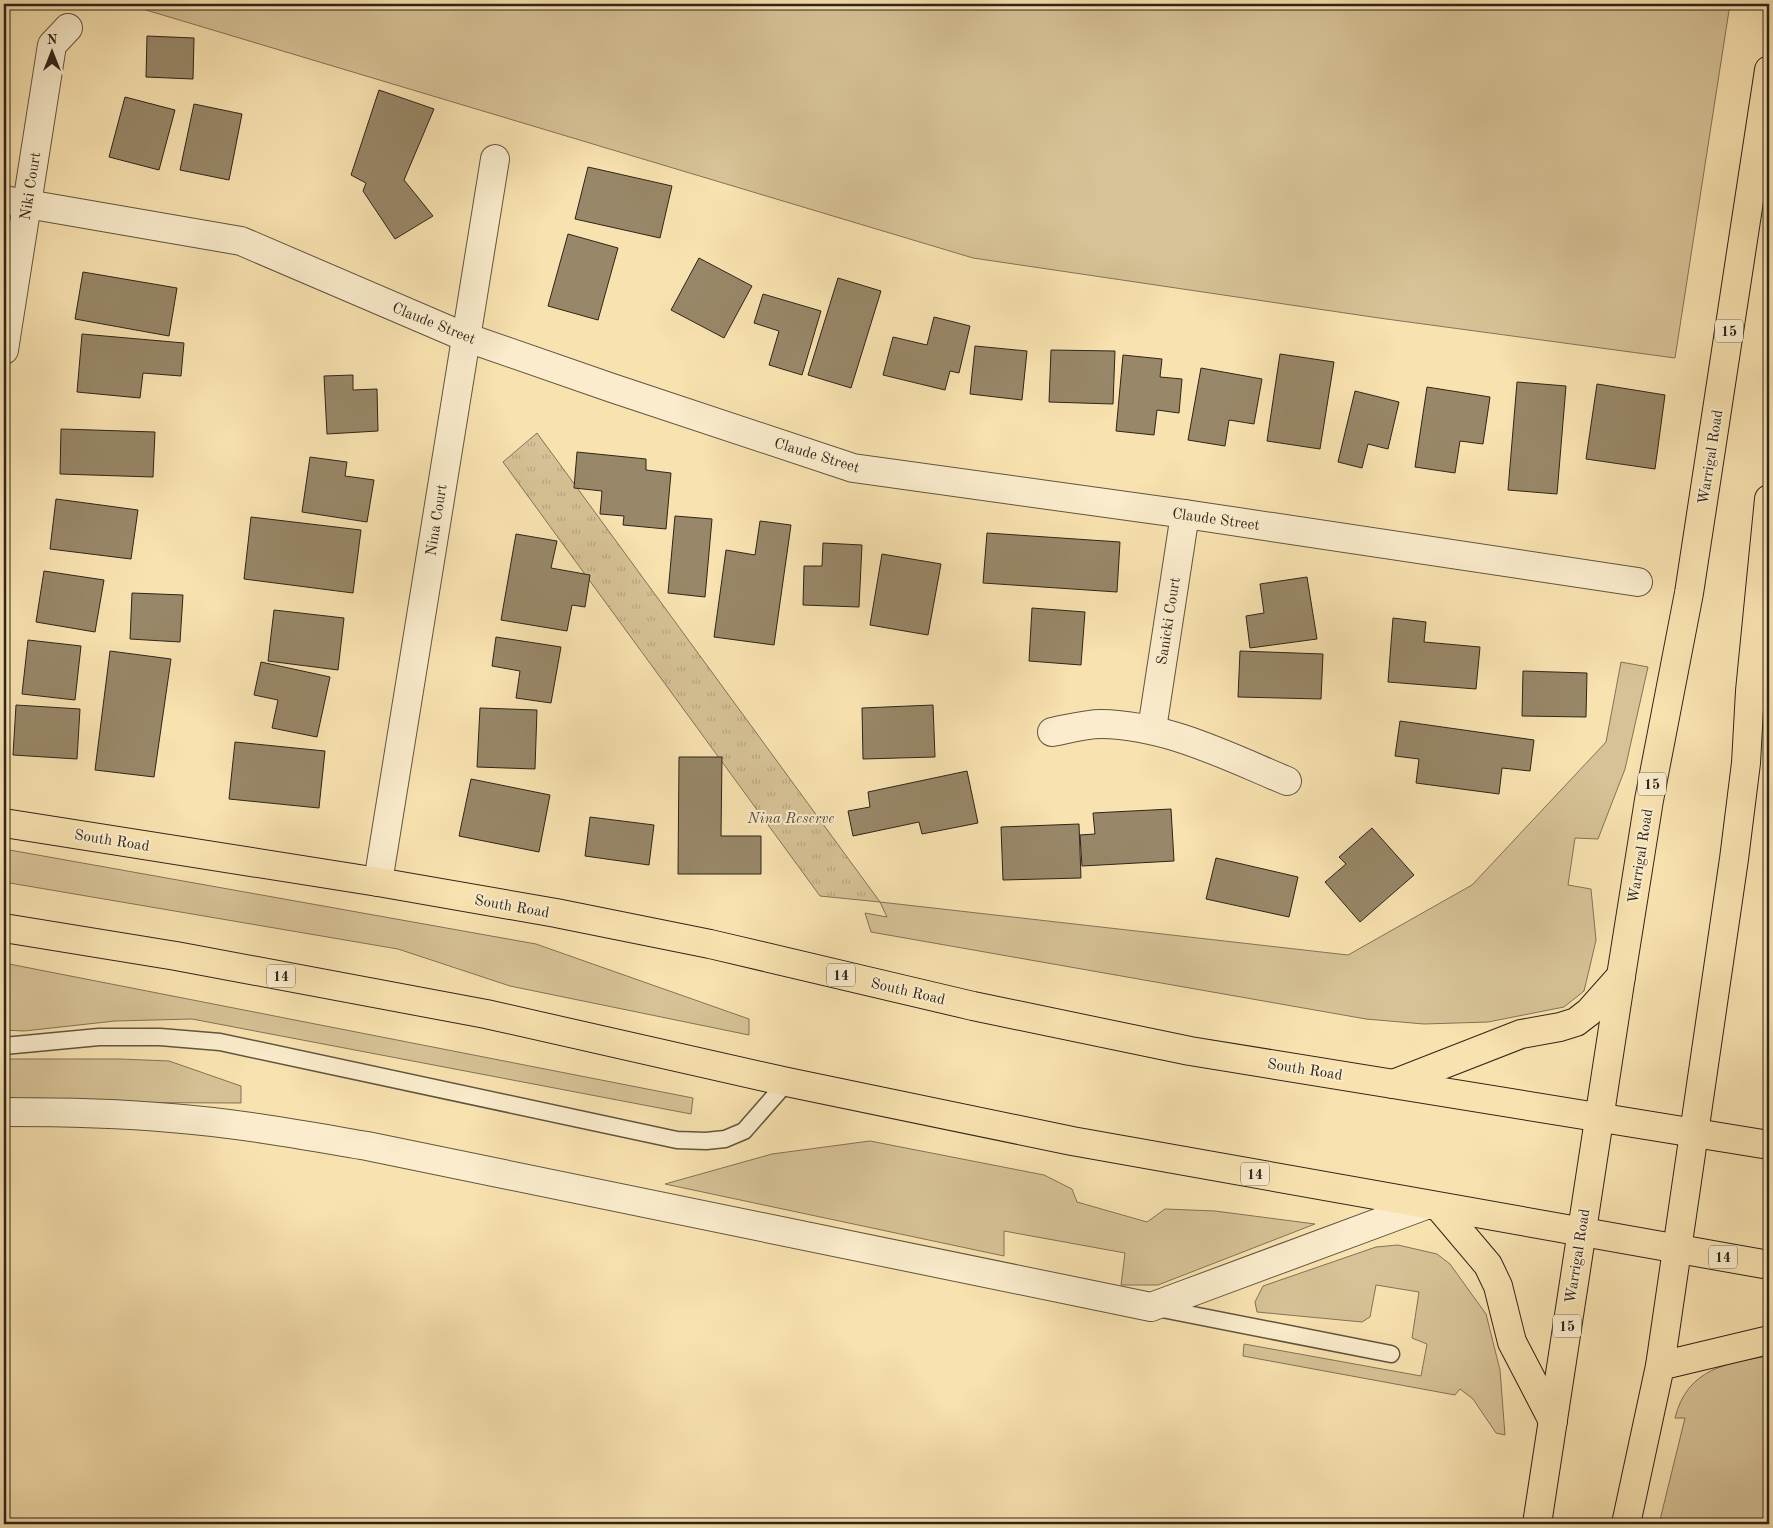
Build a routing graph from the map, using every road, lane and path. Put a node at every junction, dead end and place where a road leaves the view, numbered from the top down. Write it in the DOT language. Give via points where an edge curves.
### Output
graph roads {
  1 [pos="68,28"];
  2 [pos="1769,70"];
  3 [pos="495,159"];
  4 [pos="16,202"];
  5 [pos="465,337"];
  6 [pos="4,350"];
  7 [pos="1769,498"];
  8 [pos="1184,514"];
  9 [pos="1638,582"];
  10 [pos="1152,729"];
  11 [pos="1052,732"];
  12 [pos="1286,781"];
  13 [pos="4,824"];
  14 [pos="378,882"];
  15 [pos="4,928"];
  16 [pos="1620,976"];
  17 [pos="4,1046"];
  18 [pos="787,1082"];
  19 [pos="1393,1084"];
  20 [pos="4,1112"];
  21 [pos="1599,1118"];
  22 [pos="1694,1133"];
  23 [pos="1769,1145"];
  24 [pos="1432,1206"];
  25 [pos="1581,1231"];
  26 [pos="1677,1248"];
  27 [pos="1769,1265"];
  28 [pos="1150,1306"];
  29 [pos="1769,1340"];
  30 [pos="1391,1354"];
  31 [pos="1660,1366"];
  32 [pos="1552,1421"];
  33 [pos="1537,1524"];
  34 [pos="1626,1524"];
  1 -- 4 [label="street, Niki Court" via="52,45"];
  2 -- 16 [label="highway, Warrigal Road / 15" via="1690,583"];
  3 -- 5 [label="street, Nina Court"];
  4 -- 5 [label="street, Claude Street" via="241,241"];
  4 -- 6 [label="street, Niki Court"];
  5 -- 8 [label="street, Claude Street" via="853,468"];
  5 -- 14 [label="street, Nina Court"];
  7 -- 22 [label="highway" via="1743,787"];
  8 -- 9 [label="street, Claude Street"];
  8 -- 10 [label="street, Sanicki Court"];
  10 -- 11 [label="street" via="1100,724"];
  10 -- 12 [label="street" via="1194,742"];
  13 -- 14 [label="highway, South Road / 14"];
  14 -- 19 [label="highway, South Road / 14" via="710,944 973,1006 1190,1051"];
  15 -- 18 [label="highway, 14" via="176,956 486,1014"];
  16 -- 19 [label="highway" via="1576,1022 1521,1034"];
  16 -- 21 [label="highway, Warrigal Road / 15"];
  17 -- 18 [label="lane" via="99,1037 160,1037 220,1042 693,1141 725,1139 744,1132"];
  18 -- 24 [label="highway, 14" via="1072,1141"];
  19 -- 21 [label="highway, South Road / 14"];
  20 -- 28 [label="street" via="171,1118 267,1129 367,1146"];
  21 -- 22 [label="highway, South Road / 14"];
  21 -- 25 [label="highway, Warrigal Road / 15"];
  22 -- 23 [label="highway, 14"];
  22 -- 26 [label="highway"];
  24 -- 25 [label="highway, 14"];
  24 -- 28 [label="street"];
  24 -- 32 [label="highway" via="1488,1265 1498,1286 1512,1342"];
  25 -- 26 [label="highway, 14"];
  25 -- 32 [label="highway, Warrigal Road / 15"];
  26 -- 27 [label="highway, 14"];
  26 -- 31 [label="highway"];
  28 -- 30 [label="lane"];
  29 -- 31 [label="highway"];
  31 -- 34 [label="highway"];
  32 -- 33 [label="highway, Warrigal Road / 15"];
}
